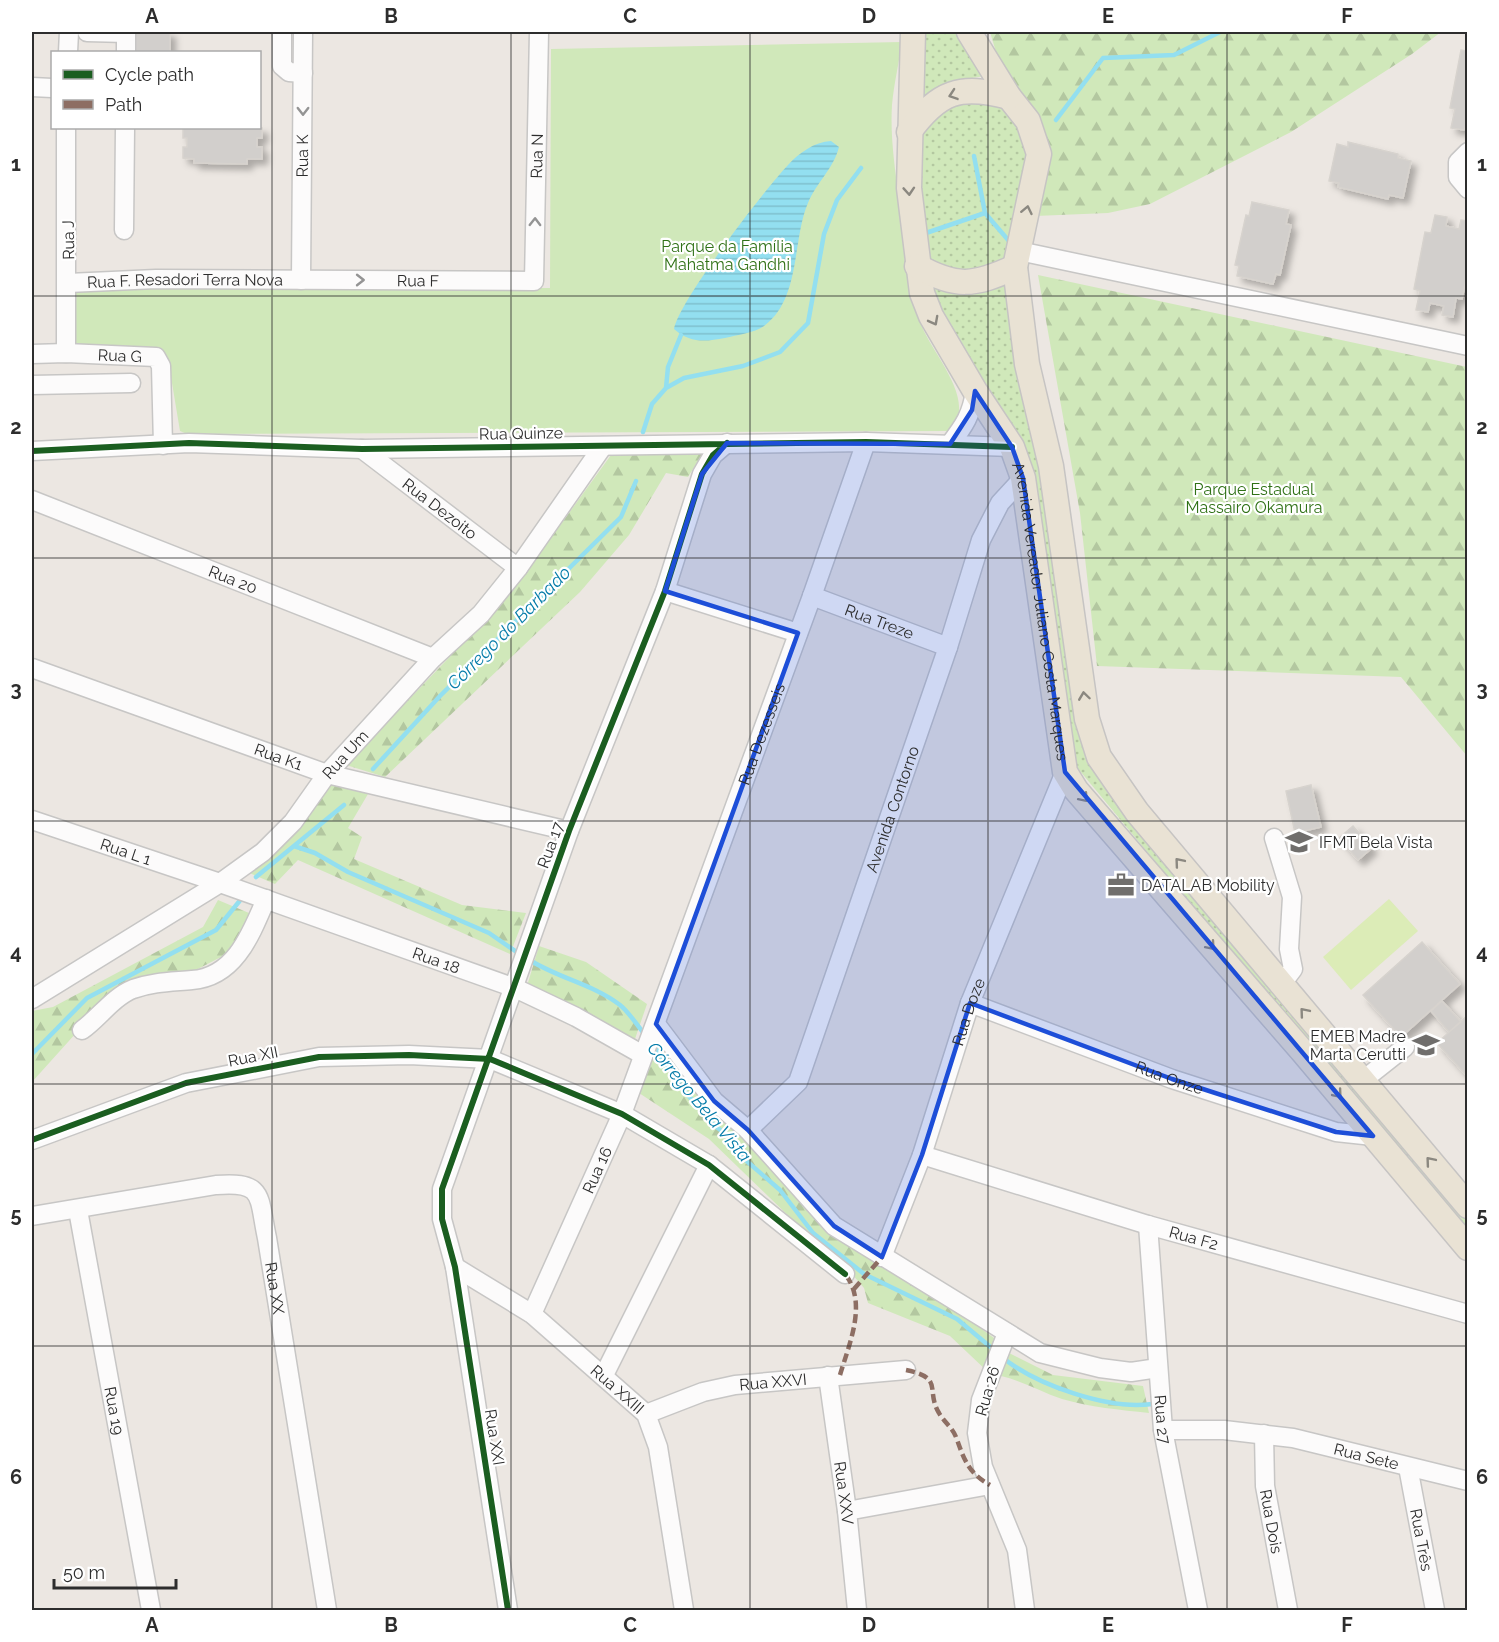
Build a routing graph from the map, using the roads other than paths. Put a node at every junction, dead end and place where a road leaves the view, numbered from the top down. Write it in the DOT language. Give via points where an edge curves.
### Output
graph roads {
  1 [pos="69,32"];
  2 [pos="87,32"];
  3 [pos="126,32"];
  4 [pos="282,32"];
  5 [pos="303,32"];
  6 [pos="539,32"];
  7 [pos="914,32"];
  8 [pos="969,32"];
  9 [pos="68,51"];
  10 [pos="126,51"];
  11 [pos="303,73"];
  12 [pos="32,87"];
  13 [pos="51,88"];
  14 [pos="1009,97"];
  15 [pos="66,129"];
  16 [pos="125,129"];
  17 [pos="909,132"];
  18 [pos="1467,152"];
  19 [pos="1467,189"];
  20 [pos="124,230"];
  21 [pos="1017,259"];
  22 [pos="917,266"];
  23 [pos="301,280"];
  24 [pos="534,281"];
  25 [pos="68,283"];
  26 [pos="1467,346"];
  27 [pos="66,353"];
  28 [pos="32,354"];
  29 [pos="131,383"];
  30 [pos="32,385"];
  31 [pos="975,391"];
  32 [pos="866,442"];
  33 [pos="727,443"];
  34 [pos="950,444"];
  35 [pos="164,445"];
  36 [pos="603,446"];
  37 [pos="1012,447"];
  38 [pos="362,449"];
  39 [pos="32,451"];
  40 [pos="1023,478"];
  41 [pos="32,500"];
  42 [pos="518,568"];
  43 [pos="665,591"];
  44 [pos="812,596"];
  45 [pos="798,633"];
  46 [pos="948,647"];
  47 [pos="433,658"];
  48 [pos="32,668"];
  49 [pos="1065,772"];
  50 [pos="327,774"];
  51 [pos="32,820"];
  52 [pos="569,831"];
  53 [pos="1274,838"];
  54 [pos="220,883"];
  55 [pos="266,899"];
  56 [pos="1281,985"];
  57 [pos="515,988"];
  58 [pos="32,999"];
  59 [pos="970,1003"];
  60 [pos="655,1027"];
  61 [pos="82,1030"];
  62 [pos="1406,1047"];
  63 [pos="644,1053"];
  64 [pos="490,1059"];
  65 [pos="1362,1081"];
  66 [pos="622,1114"];
  67 [pos="748,1130"];
  68 [pos="1372,1136"];
  69 [pos="32,1140"];
  70 [pos="922,1155"];
  71 [pos="710,1165"];
  72 [pos="1467,1206"];
  73 [pos="78,1210"];
  74 [pos="32,1216"];
  75 [pos="1148,1225"];
  76 [pos="1467,1248"];
  77 [pos="882,1257"];
  78 [pos="454,1267"];
  79 [pos="845,1274"];
  80 [pos="532,1314"];
  81 [pos="1467,1314"];
  82 [pos="1005,1338"];
  83 [pos="1158,1368"];
  84 [pos="906,1370"];
  85 [pos="604,1375"];
  86 [pos="828,1376"];
  87 [pos="646,1414"];
  88 [pos="1163,1424"];
  89 [pos="1264,1434"];
  90 [pos="1408,1467"];
  91 [pos="1467,1481"];
  92 [pos="990,1485"];
  93 [pos="847,1511"];
  94 [pos="151,1611"];
  95 [pos="327,1611"];
  96 [pos="508,1611"];
  97 [pos="684,1611"];
  98 [pos="856,1611"];
  99 [pos="1025,1611"];
  100 [pos="1198,1611"];
  101 [pos="1288,1611"];
  102 [pos="1436,1611"];
  1 -- 9 [label="street"];
  2 -- 3 [label="street"];
  3 -- 10 [label="street"];
  4 -- 11 [label="street" via="282,66 290,72"];
  5 -- 11 [label="street, Rua K"];
  24 -- 6 [label="street, Rua N, one-way"];
  7 -- 17 [label="main road, Avenida Vereador Juliano Costa Marques"];
  8 -- 14 [label="main road"];
  11 -- 23 [label="street, Rua K, one-way"];
  12 -- 13 [label="street"];
  14 -- 17 [label="main road, one-way" via="981,90 951,94 926,109"];
  21 -- 14 [label="main road, one-way" via="1039,154 1028,121"];
  15 -- 25 [label="street, Rua J"];
  16 -- 20 [label="street"];
  17 -- 22 [label="main road, Avenida Vereador Juliano Costa Marques, one-way" via="909,188"];
  18 -- 19 [label="street" via="1458,162 1458,177"];
  21 -- 22 [label="main road" via="986,281 963,284 940,279"];
  21 -- 26 [label="street"];
  56 -- 21 [label="main road, Avenida Vereador Juliano Costa Marques, one-way" via="1137,812 1099,757 1087,719 1051,466 1027,364"];
  22 -- 31 [label="main road, Avenida Vereador Juliano Costa Marques, one-way" via="931,316"];
  23 -- 24 [label="street, Rua F, one-way"];
  23 -- 25 [label="street, Rua F. Resadori Terra Nova"];
  25 -- 27 [label="street, Rua J"];
  27 -- 28 [label="street, Rua G"];
  27 -- 35 [label="street, Rua G" via="156,357 161,366"];
  29 -- 30 [label="street"];
  31 -- 34 [label="street" via="966,424"];
  31 -- 37 [label="main road, Avenida Vereador Juliano Costa Marques"];
  32 -- 33 [label="street, Rua Quinze"];
  32 -- 34 [label="street, Rua Quinze"];
  32 -- 44 [label="street, Rua Dezesseis"];
  33 -- 36 [label="street, Rua Quinze"];
  33 -- 43 [label="street, Rua 17" via="713,455 702,474"];
  34 -- 37 [label="street, Rua Quinze"];
  35 -- 38 [label="street, Rua Quinze"];
  35 -- 39 [label="street, Rua Quinze"];
  36 -- 38 [label="street, Rua Quinze"];
  36 -- 42 [label="street, Rua Um"];
  37 -- 40 [label="main road, Avenida Vereador Juliano Costa Marques"];
  38 -- 42 [label="street, Rua Dezoito"];
  40 -- 46 [label="street, Avenida Contorno" via="1000,503 981,540"];
  40 -- 49 [label="main road, Avenida Vereador Juliano Costa Marques"];
  41 -- 47 [label="street, Rua 20"];
  42 -- 47 [label="street, Rua Um" via="481,614"];
  43 -- 45 [label="street"];
  43 -- 52 [label="street, Rua 17"];
  44 -- 45 [label="street, Rua Dezesseis"];
  44 -- 46 [label="street, Rua Treze"];
  45 -- 60 [label="street, Rua Dezesseis"];
  46 -- 67 [label="street, Avenida Contorno" via="805,1067 789,1094"];
  47 -- 50 [label="street, Rua Um"];
  48 -- 50 [label="street, Rua K1"];
  49 -- 59 [label="street, Rua Doze"];
  49 -- 68 [label="main road, Avenida Vereador Juliano Costa Marques, one-way" via="1076,790"];
  50 -- 52 [label="street, Rua K1"];
  50 -- 54 [label="street, Rua Um" via="293,822 263,852"];
  51 -- 54 [label="street, Rua L 1"];
  52 -- 57 [label="street, Rua 17"];
  53 -- 56 [label="street" via="1292,897 1289,949 1293,969"];
  54 -- 55 [label="street, Rua 18"];
  54 -- 58 [label="street, Rua Um"];
  55 -- 57 [label="street, Rua 18"];
  55 -- 61 [label="street" via="247,944 218,973 194,980 160,981 130,990"];
  65 -- 56 [label="main road, Avenida Vereador Juliano Costa Marques, one-way"];
  57 -- 63 [label="street, Rua 18"];
  57 -- 64 [label="street, Rua 17"];
  59 -- 68 [label="street, Rua Onze" via="1172,1079 1336,1132"];
  59 -- 70 [label="street, Rua Doze"];
  60 -- 63 [label="street, Rua 16"];
  60 -- 67 [label="street" via="714,1101"];
  62 -- 65 [label="street"];
  63 -- 66 [label="street, Rua 16"];
  64 -- 66 [label="street, Rua XII"];
  64 -- 69 [label="street, Rua XII" via="409,1055 318,1058 186,1083"];
  64 -- 78 [label="street, Rua 17" via="442,1189 442,1219"];
  72 -- 65 [label="main road, Avenida Vereador Juliano Costa Marques, one-way"];
  66 -- 71 [label="street, Rua XII"];
  66 -- 80 [label="street, Rua 16"];
  67 -- 77 [label="street" via="834,1226"];
  68 -- 76 [label="main road, Avenida Vereador Juliano Costa Marques"];
  70 -- 75 [label="street, Rua F2"];
  70 -- 77 [label="street, Rua Doze"];
  71 -- 79 [label="street, Rua XII"];
  71 -- 85 [label="street"];
  73 -- 74 [label="street, Rua XX"];
  73 -- 94 [label="street, Rua 19"];
  73 -- 95 [label="street, Rua XX" via="216,1185 240,1183 251,1186 258,1194"];
  75 -- 81 [label="street, Rua F2"];
  75 -- 83 [label="street, Rua 27"];
  77 -- 82 [label="street"];
  78 -- 80 [label="street, Rua XXIII"];
  78 -- 96 [label="street, Rua XXI"];
  80 -- 85 [label="street, Rua XXIII"];
  82 -- 83 [label="street" via="1040,1353 1100,1368 1131,1372"];
  82 -- 92 [label="street, Rua 26" via="981,1400 976,1433"];
  83 -- 88 [label="street, Rua 27"];
  84 -- 86 [label="street, Rua XXVI"];
  85 -- 87 [label="street, Rua XXIII"];
  86 -- 87 [label="street, Rua XXVI" via="735,1385 703,1392"];
  86 -- 93 [label="street, Rua XXV"];
  87 -- 97 [label="street, Rua XXIII" via="658,1447"];
  88 -- 89 [label="street, Rua Sete"];
  88 -- 100 [label="street, Rua 27"];
  89 -- 90 [label="street, Rua Sete" via="1293,1437"];
  89 -- 101 [label="street, Rua Dois" via="1265,1486"];
  90 -- 91 [label="street, Rua Sete"];
  90 -- 102 [label="street, Rua Três"];
  92 -- 93 [label="street"];
  92 -- 99 [label="street, Rua 26" via="1017,1550"];
  93 -- 98 [label="street, Rua XXV"];
}
